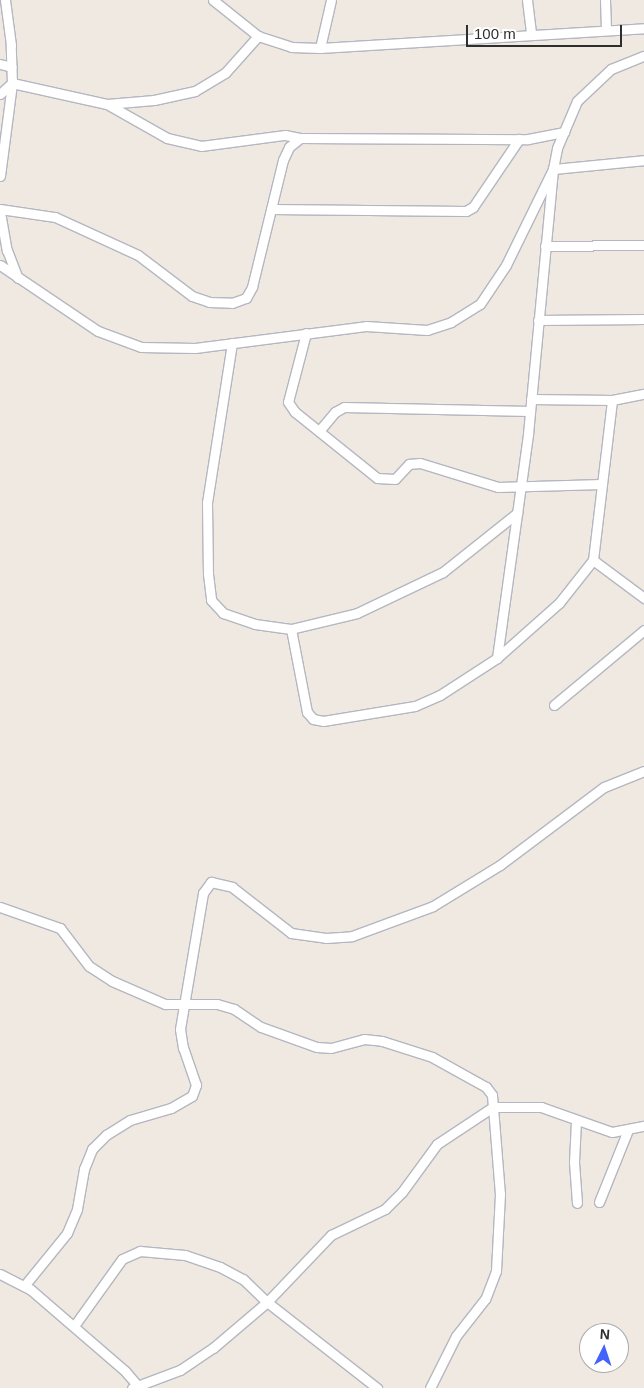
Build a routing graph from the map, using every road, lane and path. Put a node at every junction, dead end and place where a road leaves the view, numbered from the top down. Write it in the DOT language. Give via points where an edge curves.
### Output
graph roads {
  1 [pos="5,0"];
  2 [pos="213,0"];
  3 [pos="332,0"];
  4 [pos="527,0"];
  5 [pos="605,0"];
  6 [pos="644,28"];
  7 [pos="606,30"];
  8 [pos="531,35"];
  9 [pos="258,36"];
  10 [pos="320,48"];
  11 [pos="644,56"];
  12 [pos="0,64"];
  13 [pos="12,67"];
  14 [pos="12,83"];
  15 [pos="0,94"];
  16 [pos="107,104"];
  17 [pos="564,132"];
  18 [pos="300,138"];
  19 [pos="519,139"];
  20 [pos="644,160"];
  21 [pos="553,169"];
  22 [pos="0,176"];
  23 [pos="271,208"];
  24 [pos="0,211"];
  25 [pos="644,245"];
  26 [pos="545,246"];
  27 [pos="0,265"];
  28 [pos="18,278"];
  29 [pos="644,319"];
  30 [pos="538,320"];
  31 [pos="306,333"];
  32 [pos="232,343"];
  33 [pos="644,394"];
  34 [pos="531,399"];
  35 [pos="612,400"];
  36 [pos="530,411"];
  37 [pos="319,431"];
  38 [pos="602,484"];
  39 [pos="521,486"];
  40 [pos="517,513"];
  41 [pos="593,560"];
  42 [pos="644,598"];
  43 [pos="291,629"];
  44 [pos="642,635"];
  45 [pos="497,658"];
  46 [pos="554,705"];
  47 [pos="644,771"];
  48 [pos="0,908"];
  49 [pos="184,1007"];
  50 [pos="493,1107"];
  51 [pos="576,1121"];
  52 [pos="644,1126"];
  53 [pos="628,1130"];
  54 [pos="600,1202"];
  55 [pos="577,1203"];
  56 [pos="0,1274"];
  57 [pos="24,1286"];
  58 [pos="267,1302"];
  59 [pos="74,1326"];
  60 [pos="134,1387"];
  61 [pos="377,1388"];
  62 [pos="430,1388"];
  1 -- 13 [label="street"];
  2 -- 9 [label="street"];
  3 -- 10 [label="street"];
  4 -- 8 [label="street"];
  5 -- 7 [label="street"];
  6 -- 7 [label="street"];
  7 -- 8 [label="street"];
  8 -- 10 [label="street"];
  9 -- 10 [label="street" via="291,47"];
  9 -- 16 [label="street" via="225,73 194,91 154,100"];
  11 -- 17 [label="street" via="611,69 577,101"];
  12 -- 13 [label="street"];
  13 -- 14 [label="street"];
  14 -- 15 [label="street"];
  14 -- 16 [label="street"];
  14 -- 22 [label="street"];
  16 -- 18 [label="street" via="167,138 201,146 266,136"];
  17 -- 19 [label="street" via="549,137"];
  17 -- 21 [label="street"];
  18 -- 19 [label="street"];
  18 -- 23 [label="street" via="286,154"];
  19 -- 23 [label="street" via="473,207 466,211"];
  20 -- 21 [label="street"];
  21 -- 26 [label="street"];
  21 -- 31 [label="street" via="506,265 480,304 451,322 427,330 366,326"];
  23 -- 24 [label="street" via="252,287 246,298 232,303 209,302 192,296 138,255 55,218"];
  24 -- 28 [label="street" via="7,250"];
  25 -- 26 [label="street"];
  26 -- 30 [label="street"];
  27 -- 28 [label="street"];
  28 -- 32 [label="street" via="98,331 140,347 195,348"];
  29 -- 30 [label="street"];
  30 -- 34 [label="street"];
  31 -- 32 [label="street"];
  31 -- 37 [label="street" via="288,402"];
  32 -- 43 [label="street" via="207,503 211,600 223,613 255,624"];
  33 -- 35 [label="street"];
  34 -- 35 [label="street"];
  34 -- 36 [label="street"];
  35 -- 38 [label="street"];
  36 -- 37 [label="street" via="344,408 335,412"];
  36 -- 39 [label="street"];
  37 -- 39 [label="street" via="377,478 395,479 410,464 420,463 498,486"];
  38 -- 39 [label="street"];
  38 -- 41 [label="street"];
  39 -- 40 [label="street"];
  40 -- 43 [label="street" via="443,572 357,613"];
  40 -- 45 [label="street"];
  41 -- 42 [label="street"];
  41 -- 45 [label="street" via="559,604"];
  43 -- 45 [label="street" via="307,712 314,719 323,721 415,706 440,695"];
  44 -- 46 [label="street"];
  47 -- 49 [label="street" via="604,787 500,865 433,906 352,936 326,938 291,933 232,887 222,882 211,882 202,892"];
  48 -- 49 [label="street" via="60,928 89,966 112,981 165,1004"];
  49 -- 50 [label="street" via="217,1004 234,1009 261,1027 316,1047 331,1048 364,1039 414,1051 460,1070 486,1087 492,1095"];
  49 -- 57 [label="street" via="180,1029 196,1085 192,1096 171,1108 130,1120 106,1135 92,1149 84,1169 77,1209 66,1232"];
  50 -- 51 [label="street" via="541,1107"];
  50 -- 58 [label="street" via="437,1144 402,1192 385,1209 331,1236"];
  50 -- 62 [label="street" via="500,1194 496,1271 486,1299 456,1336"];
  51 -- 53 [label="street" via="612,1132"];
  51 -- 55 [label="street"];
  52 -- 53 [label="street"];
  53 -- 54 [label="street"];
  56 -- 57 [label="street"];
  57 -- 59 [label="street"];
  58 -- 59 [label="street" via="243,1279 220,1268 185,1255 140,1250 122,1259"];
  58 -- 60 [label="street" via="213,1348 180,1370"];
  58 -- 61 [label="street"];
  59 -- 60 [label="street"];
}
